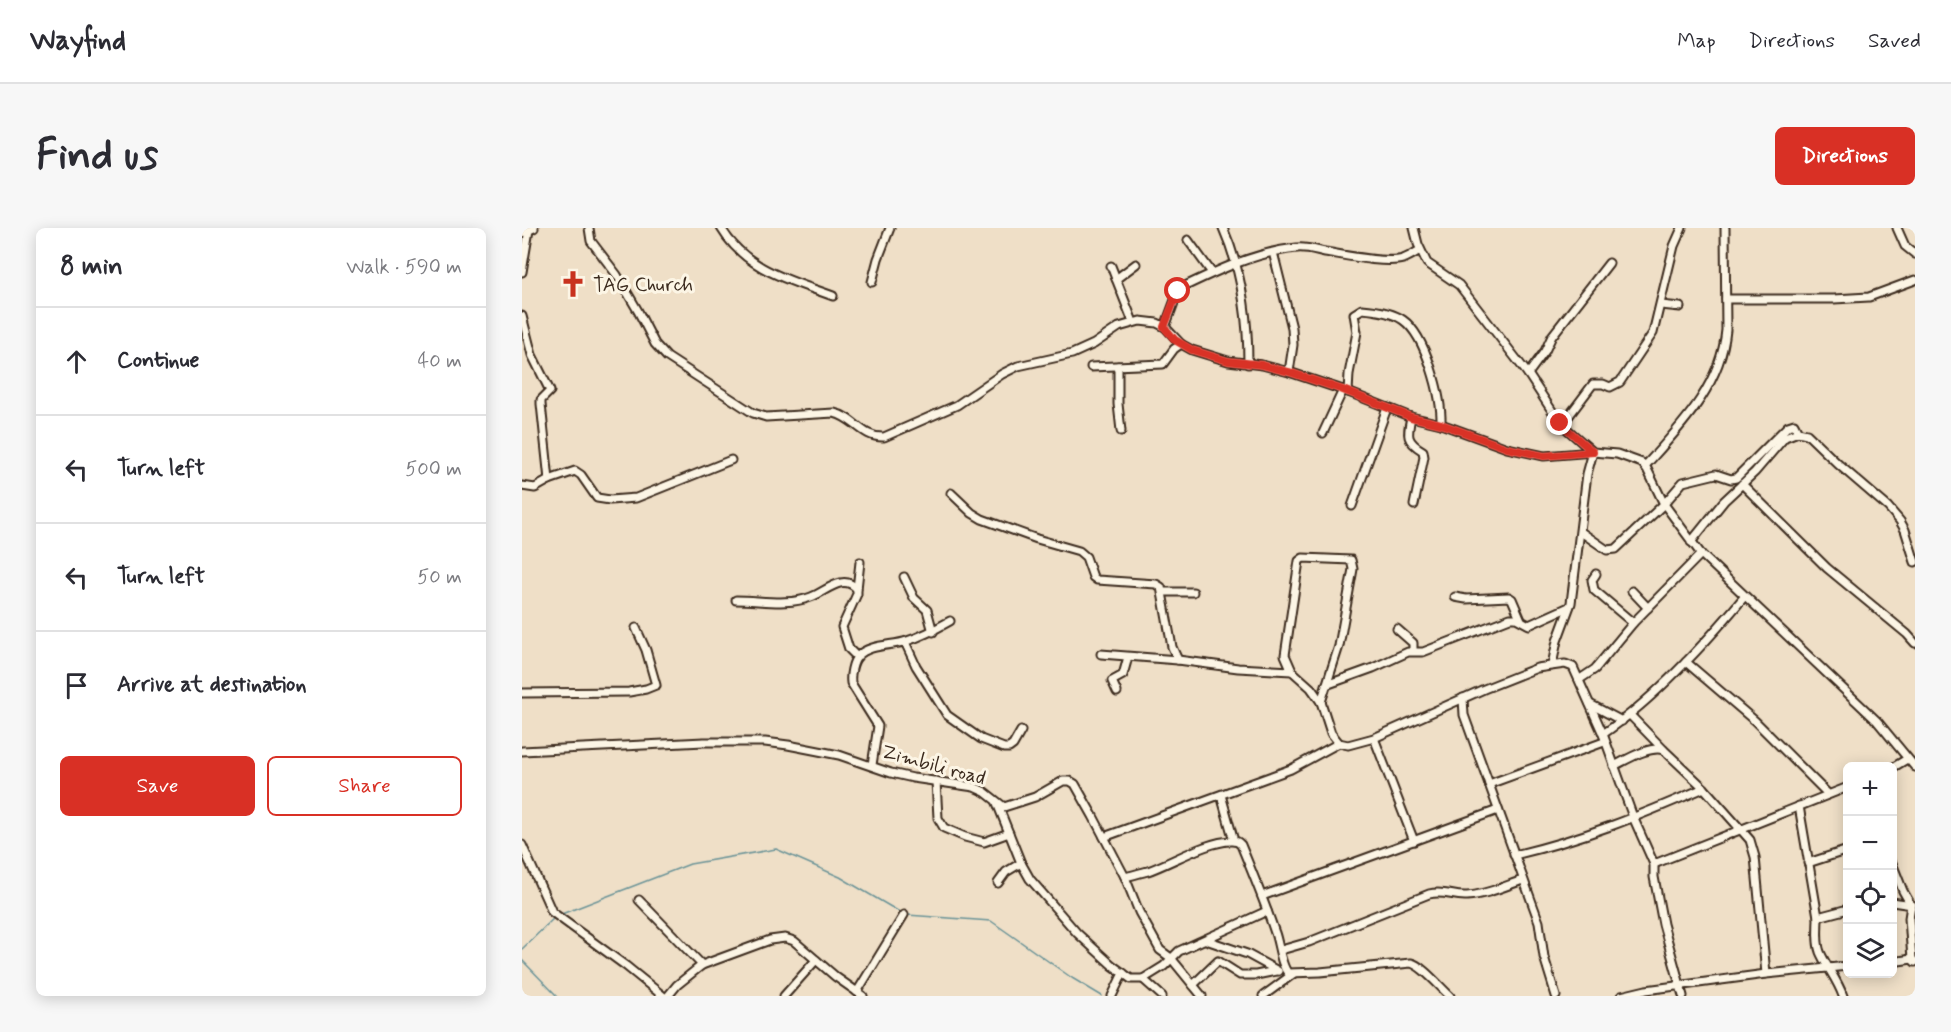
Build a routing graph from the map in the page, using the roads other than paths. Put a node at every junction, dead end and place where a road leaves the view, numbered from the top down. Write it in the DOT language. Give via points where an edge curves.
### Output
graph roads {
  1 [pos="589,228"];
  2 [pos="722,228"];
  3 [pos="890,228"];
  4 [pos="1223,228"];
  5 [pos="1414,228"];
  6 [pos="1682,228"];
  7 [pos="1725,228"];
  8 [pos="1898,228"];
  9 [pos="529,230"];
  10 [pos="1188,240"];
  11 [pos="1420,250"];
  12 [pos="1915,254"];
  13 [pos="1274,255"];
  14 [pos="1236,263"];
  15 [pos="1136,264"];
  16 [pos="1609,264"];
  17 [pos="1111,267"];
  18 [pos="522,272"];
  19 [pos="1212,273"];
  20 [pos="1116,279"];
  21 [pos="1915,280"];
  22 [pos="872,282"];
  23 [pos="833,296"];
  24 [pos="1726,300"];
  25 [pos="1661,305"];
  26 [pos="1680,307"];
  27 [pos="522,316"];
  28 [pos="1133,322"];
  29 [pos="1164,327"];
  30 [pos="1181,344"];
  31 [pos="1248,364"];
  32 [pos="1118,366"];
  33 [pos="1091,367"];
  34 [pos="1289,372"];
  35 [pos="1528,374"];
  36 [pos="1346,391"];
  37 [pos="1387,408"];
  38 [pos="1411,417"];
  39 [pos="1441,424"];
  40 [pos="1562,425"];
  41 [pos="1122,431"];
  42 [pos="1798,432"];
  43 [pos="1323,433"];
  44 [pos="1593,452"];
  45 [pos="731,460"];
  46 [pos="1645,466"];
  47 [pos="549,480"];
  48 [pos="1742,484"];
  49 [pos="522,486"];
  50 [pos="951,493"];
  51 [pos="1664,504"];
  52 [pos="1414,505"];
  53 [pos="1352,506"];
  54 [pos="1581,532"];
  55 [pos="1690,542"];
  56 [pos="1701,554"];
  57 [pos="860,562"];
  58 [pos="1915,562"];
  59 [pos="1596,574"];
  60 [pos="904,577"];
  61 [pos="857,589"];
  62 [pos="1632,591"];
  63 [pos="1162,592"];
  64 [pos="1193,592"];
  65 [pos="1455,597"];
  66 [pos="1744,597"];
  67 [pos="736,600"];
  68 [pos="1569,607"];
  69 [pos="1648,608"];
  70 [pos="1521,620"];
  71 [pos="950,621"];
  72 [pos="1633,623"];
  73 [pos="636,628"];
  74 [pos="1396,629"];
  75 [pos="933,632"];
  76 [pos="905,642"];
  77 [pos="1915,643"];
  78 [pos="1413,650"];
  79 [pos="1101,654"];
  80 [pos="857,657"];
  81 [pos="1128,657"];
  82 [pos="1178,660"];
  83 [pos="1686,662"];
  84 [pos="1552,664"];
  85 [pos="1292,671"];
  86 [pos="1580,679"];
  87 [pos="1326,685"];
  88 [pos="1117,692"];
  89 [pos="522,693"];
  90 [pos="1463,698"];
  91 [pos="1321,702"];
  92 [pos="1590,705"];
  93 [pos="1630,715"];
  94 [pos="1622,721"];
  95 [pos="1021,731"];
  96 [pos="1374,738"];
  97 [pos="1603,738"];
  98 [pos="1339,742"];
  99 [pos="1663,749"];
  100 [pos="522,751"];
  101 [pos="1908,759"];
  102 [pos="872,765"];
  103 [pos="1614,766"];
  104 [pos="1897,766"];
  105 [pos="1915,767"];
  106 [pos="936,781"];
  107 [pos="1489,784"];
  108 [pos="1704,788"];
  109 [pos="1843,789"];
  110 [pos="1828,794"];
  111 [pos="1221,795"];
  112 [pos="997,803"];
  113 [pos="1799,806"];
  114 [pos="1498,810"];
  115 [pos="1633,817"];
  116 [pos="1741,830"];
  117 [pos="1009,833"];
  118 [pos="1104,837"];
  119 [pos="1234,841"];
  120 [pos="1414,841"];
  121 [pos="522,845"];
  122 [pos="1843,852"];
  123 [pos="1514,855"];
  124 [pos="1021,863"];
  125 [pos="1808,863"];
  126 [pos="1654,864"];
  127 [pos="1896,870"];
  128 [pos="1125,877"];
  129 [pos="1523,880"];
  130 [pos="998,882"];
  131 [pos="1262,896"];
  132 [pos="639,900"];
  133 [pos="1897,903"];
  134 [pos="1913,905"];
  135 [pos="1843,910"];
  136 [pos="1267,911"];
  137 [pos="904,915"];
  138 [pos="1818,918"];
  139 [pos="1206,940"];
  140 [pos="1281,950"];
  141 [pos="1171,958"];
  142 [pos="816,960"];
  143 [pos="1914,961"];
  144 [pos="1897,962"];
  145 [pos="702,966"];
  146 [pos="1843,967"];
  147 [pos="1830,968"];
  148 [pos="1276,971"];
  149 [pos="1289,973"];
  150 [pos="1123,974"];
  151 [pos="1766,974"];
  152 [pos="1143,979"];
  153 [pos="1192,985"];
  154 [pos="1681,986"];
  155 [pos="860,994"];
  156 [pos="663,996"];
  157 [pos="668,996"];
  158 [pos="784,996"];
  159 [pos="1112,996"];
  160 [pos="1161,996"];
  161 [pos="1202,996"];
  162 [pos="1263,996"];
  163 [pos="1450,996"];
  164 [pos="1556,996"];
  165 [pos="1621,996"];
  166 [pos="1683,996"];
  167 [pos="1843,996"];
  1 -- 28 [label="street" via="591,241 617,275 655,344 667,357 753,413 766,417 834,413 872,436 884,436 943,412 1018,366 1084,349"];
  2 -- 23 [label="street" via="733,246 751,262"];
  3 -- 22 [label="street"];
  4 -- 14 [label="street"];
  5 -- 11 [label="street"];
  6 -- 25 [label="street"];
  7 -- 24 [label="street"];
  8 -- 12 [label="street" via="1905,246"];
  9 -- 18 [label="street"];
  10 -- 19 [label="street"];
  11 -- 14 [label="street" via="1393,260 1298,248"];
  11 -- 35 [label="street" via="1429,265 1460,285"];
  13 -- 34 [label="street" via="1292,328"];
  14 -- 19 [label="street"];
  14 -- 31 [label="street" via="1246,315"];
  15 -- 20 [label="street"];
  16 -- 35 [label="street" via="1556,330"];
  17 -- 20 [label="street"];
  19 -- 29 [label="street" via="1179,289"];
  20 -- 28 [label="street"];
  21 -- 24 [label="street" via="1869,297"];
  24 -- 46 [label="street" via="1724,347 1705,393"];
  25 -- 26 [label="street"];
  25 -- 40 [label="street" via="1653,333 1620,382 1610,387 1593,384"];
  27 -- 47 [label="street" via="532,355 550,392 541,404"];
  28 -- 29 [label="street"];
  29 -- 30 [label="street"];
  30 -- 31 [label="street" via="1220,359"];
  30 -- 32 [label="street" via="1163,364"];
  31 -- 34 [label="street"];
  32 -- 33 [label="street"];
  32 -- 41 [label="street"];
  34 -- 36 [label="street"];
  35 -- 40 [label="street"];
  36 -- 37 [label="street"];
  36 -- 39 [label="street" via="1356,342 1354,314 1362,309 1387,313 1404,320 1426,353"];
  36 -- 43 [label="street"];
  37 -- 38 [label="street"];
  37 -- 53 [label="street"];
  38 -- 39 [label="street"];
  38 -- 52 [label="street" via="1409,440 1423,451 1424,457"];
  39 -- 44 [label="street" via="1507,448 1544,456"];
  40 -- 44 [label="street"];
  42 -- 48 [label="street" via="1785,437"];
  42 -- 51 [label="street" via="1794,424 1788,426 1736,478 1716,474 1683,482"];
  42 -- 58 [label="street" via="1807,434 1888,507 1905,530"];
  44 -- 46 [label="street" via="1617,454"];
  44 -- 54 [label="street"];
  45 -- 47 [label="street" via="625,500 597,498 578,472"];
  46 -- 51 [label="street"];
  47 -- 49 [label="street" via="535,488"];
  48 -- 55 [label="street"];
  48 -- 77 [label="street" via="1827,568"];
  50 -- 63 [label="street" via="982,519 1079,551 1097,580 1156,584"];
  51 -- 54 [label="street" via="1613,551"];
  51 -- 55 [label="street"];
  54 -- 68 [label="street"];
  55 -- 56 [label="street"];
  56 -- 66 [label="street"];
  56 -- 69 [label="street"];
  57 -- 61 [label="street"];
  59 -- 72 [label="street" via="1592,580 1594,591"];
  60 -- 75 [label="street" via="914,598 927,610"];
  61 -- 67 [label="street" via="846,581 795,601"];
  61 -- 80 [label="street" via="842,627 849,649"];
  62 -- 69 [label="street"];
  63 -- 64 [label="street"];
  63 -- 82 [label="street"];
  65 -- 70 [label="street" via="1509,597"];
  66 -- 83 [label="street"];
  66 -- 101 [label="street" via="1877,721"];
  68 -- 70 [label="street" via="1532,625"];
  68 -- 84 [label="street"];
  69 -- 72 [label="street"];
  70 -- 78 [label="street" via="1510,618 1423,652"];
  71 -- 75 [label="street"];
  72 -- 86 [label="street" via="1595,669"];
  73 -- 89 [label="street" via="656,685 628,692"];
  74 -- 78 [label="street" via="1413,643"];
  75 -- 76 [label="street"];
  76 -- 80 [label="street" via="869,650"];
  76 -- 95 [label="street" via="947,715 965,729 1004,748 1009,748"];
  78 -- 87 [label="street"];
  79 -- 81 [label="street"];
  80 -- 102 [label="street" via="851,683 878,726"];
  81 -- 82 [label="street"];
  81 -- 88 [label="street" via="1123,675 1112,681"];
  82 -- 85 [label="street"];
  83 -- 93 [label="street"];
  83 -- 110 [label="street" via="1755,721"];
  84 -- 86 [label="street" via="1573,667"];
  84 -- 90 [label="street"];
  85 -- 87 [label="street" via="1286,646 1299,561 1351,560 1353,569 1339,646"];
  85 -- 91 [label="street"];
  86 -- 92 [label="street"];
  87 -- 91 [label="street"];
  90 -- 96 [label="street"];
  90 -- 107 [label="street" via="1464,715"];
  91 -- 98 [label="street" via="1331,733"];
  92 -- 94 [label="street"];
  92 -- 97 [label="street"];
  93 -- 94 [label="street"];
  93 -- 99 [label="street"];
  94 -- 97 [label="street"];
  96 -- 98 [label="street" via="1348,745"];
  96 -- 120 [label="street"];
  97 -- 103 [label="street"];
  97 -- 107 [label="street"];
  98 -- 111 [label="street" via="1291,769"];
  99 -- 103 [label="street" via="1641,753"];
  99 -- 108 [label="street"];
  100 -- 102 [label="street, Zimbili road" via="765,742 818,750"];
  101 -- 104 [label="street"];
  101 -- 105 [label="street"];
  102 -- 106 [label="street, Zimbili road" via="891,773"];
  103 -- 115 [label="street"];
  106 -- 112 [label="street, Zimbili road" via="974,787"];
  106 -- 117 [label="street" via="938,818 944,828 984,842"];
  107 -- 114 [label="street"];
  108 -- 115 [label="street"];
  108 -- 116 [label="street"];
  109 -- 110 [label="street"];
  110 -- 113 [label="street"];
  111 -- 118 [label="street"];
  111 -- 119 [label="street"];
  112 -- 117 [label="street"];
  112 -- 118 [label="street, Zimbili road" via="1010,806 1063,780 1070,781"];
  113 -- 116 [label="street"];
  113 -- 125 [label="street"];
  114 -- 120 [label="street"];
  114 -- 123 [label="street"];
  115 -- 123 [label="street" via="1573,840"];
  115 -- 126 [label="street"];
  116 -- 126 [label="street"];
  116 -- 151 [label="street" via="1750,840 1755,857"];
  117 -- 124 [label="street"];
  118 -- 128 [label="street, Zimbili road"];
  119 -- 128 [label="street"];
  119 -- 131 [label="street" via="1241,845"];
  120 -- 131 [label="street"];
  121 -- 156 [label="street" via="552,912"];
  122 -- 125 [label="street"];
  123 -- 129 [label="street"];
  124 -- 130 [label="street"];
  124 -- 150 [label="street" via="1062,917"];
  125 -- 138 [label="street"];
  126 -- 154 [label="street" via="1663,924"];
  127 -- 134 [label="street"];
  128 -- 141 [label="street, Zimbili road" via="1160,950"];
  129 -- 140 [label="street" via="1476,895 1429,894"];
  129 -- 164 [label="street" via="1539,922"];
  131 -- 136 [label="street"];
  132 -- 145 [label="street"];
  133 -- 134 [label="street"];
  134 -- 143 [label="street" via="1909,918"];
  135 -- 138 [label="street"];
  136 -- 139 [label="street"];
  136 -- 140 [label="street"];
  137 -- 155 [label="street"];
  138 -- 147 [label="street" via="1820,951"];
  139 -- 141 [label="street"];
  139 -- 148 [label="street" via="1247,954"];
  140 -- 149 [label="street"];
  141 -- 152 [label="street"];
  141 -- 153 [label="street, Zimbili road"];
  142 -- 145 [label="street" via="785,938"];
  142 -- 155 [label="street"];
  142 -- 158 [label="street"];
  143 -- 144 [label="street"];
  145 -- 157 [label="street"];
  146 -- 147 [label="street"];
  147 -- 151 [label="street"];
  147 -- 167 [label="street"];
  148 -- 149 [label="street"];
  148 -- 153 [label="street" via="1240,975 1218,961"];
  149 -- 162 [label="street"];
  149 -- 163 [label="street" via="1411,963 1425,970"];
  150 -- 152 [label="street"];
  150 -- 159 [label="street"];
  151 -- 154 [label="street"];
  152 -- 160 [label="street"];
  153 -- 161 [label="street, Zimbili road"];
  154 -- 165 [label="street"];
  154 -- 166 [label="street"];
}
